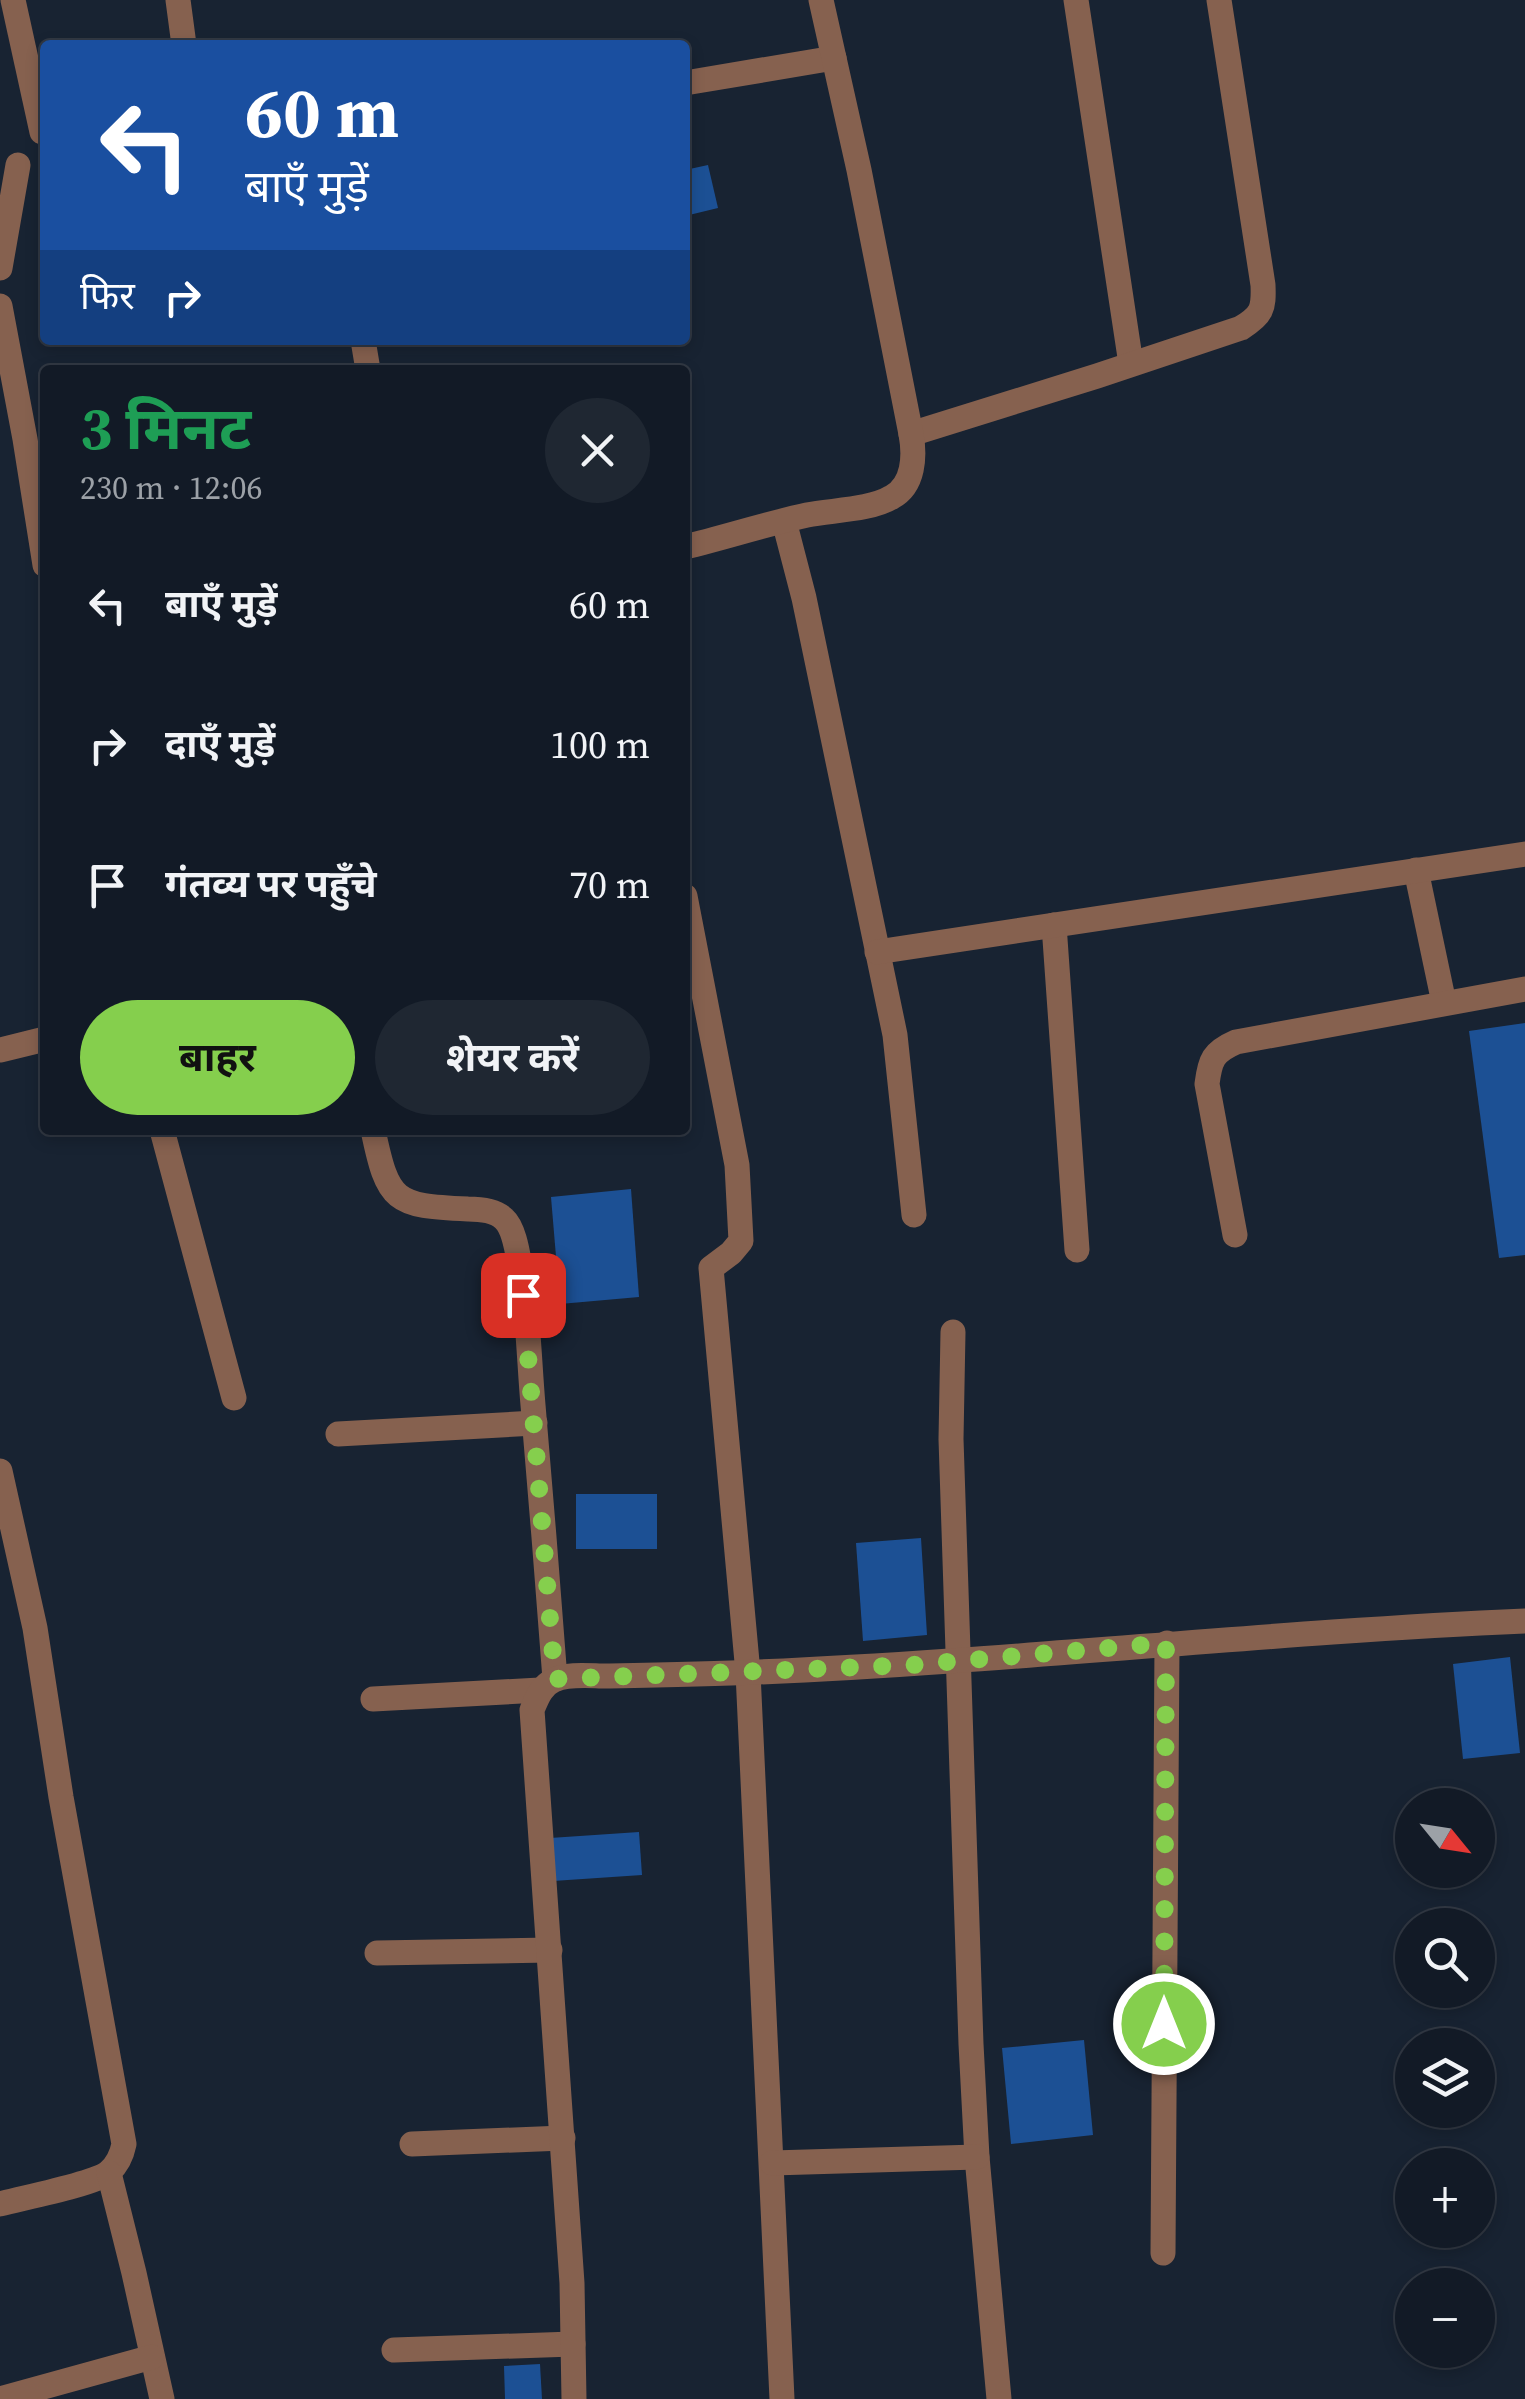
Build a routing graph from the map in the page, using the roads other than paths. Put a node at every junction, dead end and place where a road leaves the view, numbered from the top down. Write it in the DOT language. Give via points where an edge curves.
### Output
graph roads {
  1 [pos="13,0"];
  2 [pos="178,0"];
  3 [pos="821,0"];
  4 [pos="1076,0"];
  5 [pos="1219,0"];
  6 [pos="183,40"];
  7 [pos="834,58"];
  8 [pos="690,82"];
  9 [pos="40,123"];
  10 [pos="18,165"];
  11 [pos="0,268"];
  12 [pos="0,306"];
  13 [pos="1132,364"];
  14 [pos="911,434"];
  15 [pos="784,521"];
  16 [pos="40,534"];
  17 [pos="690,547"];
  18 [pos="1525,854"];
  19 [pos="1416,870"];
  20 [pos="690,922"];
  21 [pos="1054,926"];
  22 [pos="877,952"];
  23 [pos="1525,989"];
  24 [pos="1444,1003"];
  25 [pos="40,1040"];
  26 [pos="0,1050"];
  27 [pos="163,1135"];
  28 [pos="374,1135"];
  29 [pos="914,1215"];
  30 [pos="1236,1235"];
  31 [pos="1077,1250"];
  32 [pos="953,1332"];
  33 [pos="234,1398"];
  34 [pos="535,1423"];
  35 [pos="338,1434"];
  36 [pos="0,1471"];
  37 [pos="1525,1621"];
  38 [pos="1166,1643"];
  39 [pos="958,1660"];
  40 [pos="748,1672"];
  41 [pos="548,1684"];
  42 [pos="373,1699"];
  43 [pos="550,1950"];
  44 [pos="377,1953"];
  45 [pos="563,2138"];
  46 [pos="412,2144"];
  47 [pos="977,2157"];
  48 [pos="772,2163"];
  49 [pos="108,2173"];
  50 [pos="0,2204"];
  51 [pos="1163,2253"];
  52 [pos="574,2344"];
  53 [pos="394,2350"];
  54 [pos="152,2357"];
  55 [pos="0,2399"];
  56 [pos="162,2399"];
  57 [pos="574,2399"];
  58 [pos="782,2399"];
  59 [pos="998,2399"];
  1 -- 9 [label="street"];
  2 -- 6 [label="street"];
  3 -- 7 [label="street"];
  4 -- 13 [label="street"];
  5 -- 13 [label="street" via="1264,303 1258,318 1241,328"];
  7 -- 8 [label="street"];
  7 -- 14 [label="street"];
  10 -- 11 [label="street"];
  12 -- 16 [label="street"];
  13 -- 14 [label="street"];
  14 -- 15 [label="street" via="908,481 895,496"];
  15 -- 17 [label="street"];
  15 -- 22 [label="street"];
  18 -- 19 [label="street"];
  19 -- 21 [label="street"];
  19 -- 24 [label="street"];
  20 -- 40 [label="street" via="737,1165 742,1241 711,1268"];
  21 -- 22 [label="street"];
  21 -- 31 [label="street"];
  22 -- 29 [label="street" via="894,1034"];
  23 -- 24 [label="street"];
  24 -- 30 [label="street" via="1222,1048 1210,1063 1208,1084"];
  25 -- 26 [label="street"];
  27 -- 33 [label="street"];
  28 -- 34 [label="street" via="392,1191 411,1204 485,1209 505,1219 520,1264"];
  32 -- 39 [label="street"];
  34 -- 35 [label="street"];
  34 -- 41 [label="street"];
  36 -- 49 [label="street" via="35,1628 122,2122 121,2157"];
  37 -- 38 [label="street"];
  38 -- 39 [label="street"];
  38 -- 51 [label="street"];
  39 -- 40 [label="street"];
  39 -- 47 [label="street"];
  40 -- 41 [label="street"];
  40 -- 48 [label="street"];
  41 -- 42 [label="street"];
  41 -- 43 [label="street" via="532,1710"];
  43 -- 44 [label="street"];
  43 -- 45 [label="street"];
  45 -- 46 [label="street"];
  45 -- 52 [label="street"];
  47 -- 48 [label="street"];
  47 -- 59 [label="street"];
  48 -- 58 [label="street"];
  49 -- 50 [label="street"];
  49 -- 54 [label="street"];
  52 -- 53 [label="street"];
  52 -- 57 [label="street"];
  54 -- 55 [label="street"];
  54 -- 56 [label="street"];
}
